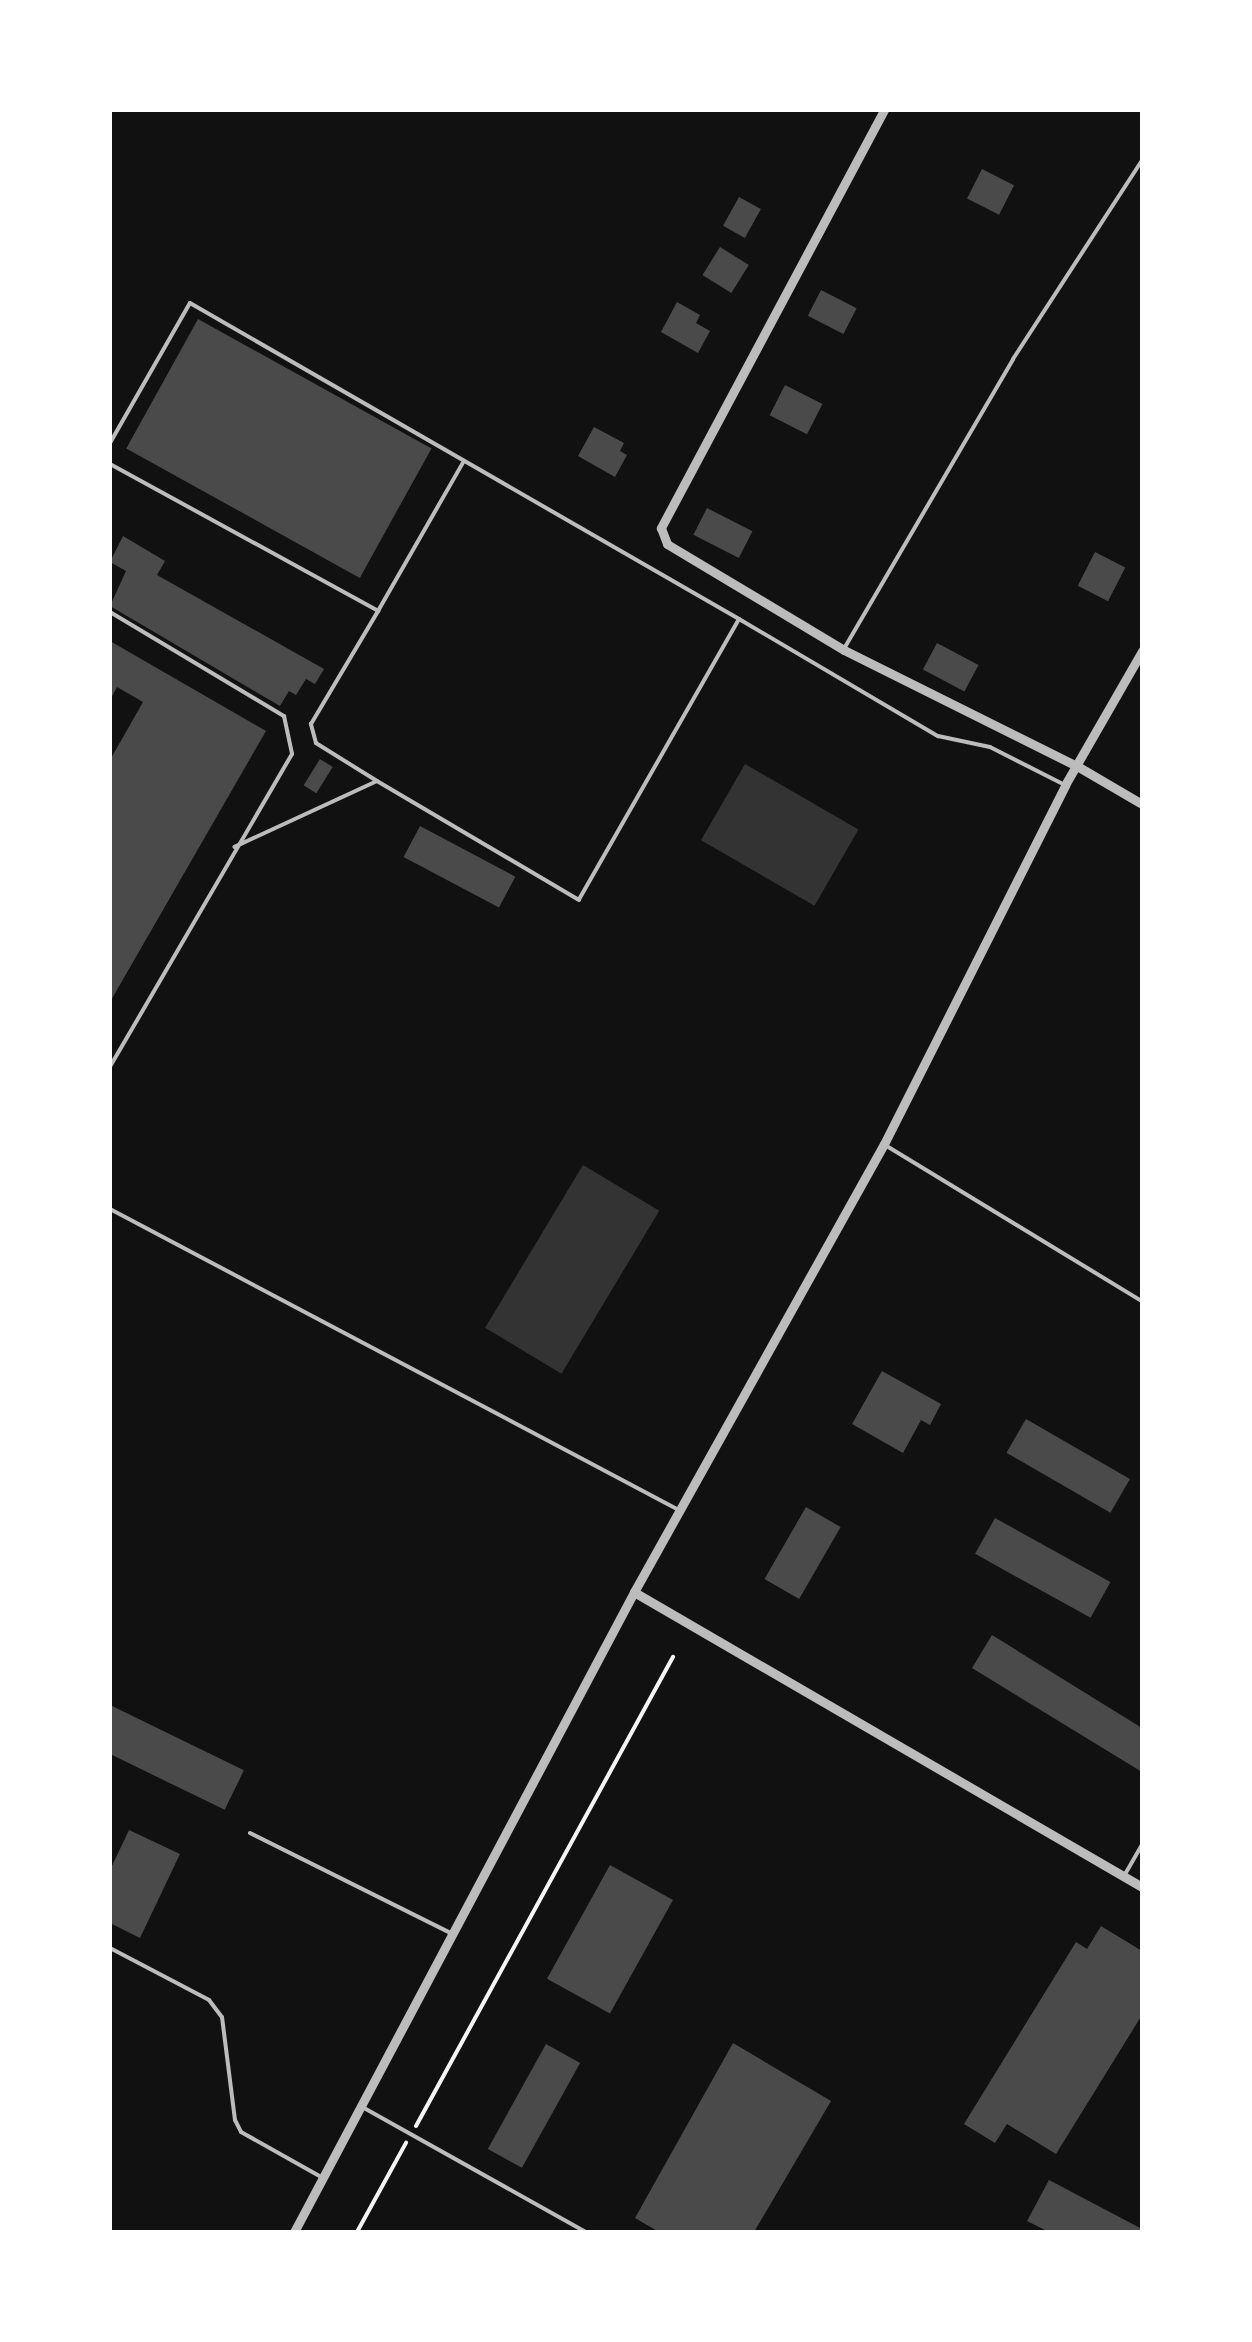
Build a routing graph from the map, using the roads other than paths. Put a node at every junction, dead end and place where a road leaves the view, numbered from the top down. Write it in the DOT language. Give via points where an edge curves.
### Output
graph roads {
  1 [pos="884,110"];
  2 [pos="1142,160"];
  3 [pos="110,443"];
  4 [pos="464,460"];
  5 [pos="111,467"];
  6 [pos="378,611"];
  7 [pos="110,612"];
  8 [pos="739,619"];
  9 [pos="844,650"];
  10 [pos="1142,652"];
  11 [pos="1077,766"];
  12 [pos="377,781"];
  13 [pos="1065,785"];
  14 [pos="1142,804"];
  15 [pos="234,848"];
  16 [pos="110,1067"];
  17 [pos="884,1144"];
  18 [pos="110,1209"];
  19 [pos="1142,1301"];
  20 [pos="679,1510"];
  21 [pos="634,1592"];
  22 [pos="250,1834"];
  23 [pos="1142,1845"];
  24 [pos="1124,1876"];
  25 [pos="1142,1886"];
  26 [pos="452,1933"];
  27 [pos="110,1948"];
  28 [pos="361,2106"];
  29 [pos="322,2178"];
  30 [pos="294,2232"];
  31 [pos="586,2232"];
  1 -- 9 [label="street" via="661,528 667,544"];
  2 -- 9 [label="lane" via="1013,359"];
  3 -- 4 [label="lane" via="190,303"];
  4 -- 6 [label="lane"];
  4 -- 8 [label="lane"];
  5 -- 6 [label="lane"];
  6 -- 12 [label="lane" via="311,724 316,743"];
  7 -- 15 [label="lane" via="284,716 292,754"];
  8 -- 12 [label="lane" via="579,900"];
  8 -- 13 [label="lane" via="938,736 990,747"];
  9 -- 11 [label="street"];
  10 -- 11 [label="street"];
  11 -- 13 [label="street"];
  11 -- 14 [label="street"];
  12 -- 15 [label="lane"];
  13 -- 17 [label="street"];
  15 -- 16 [label="lane"];
  17 -- 19 [label="lane"];
  17 -- 20 [label="street"];
  18 -- 20 [label="lane"];
  20 -- 21 [label="street"];
  21 -- 24 [label="street"];
  21 -- 26 [label="street"];
  22 -- 26 [label="lane"];
  23 -- 24 [label="lane"];
  24 -- 25 [label="street"];
  26 -- 28 [label="street"];
  27 -- 29 [label="lane" via="209,2000 222,2016 241,2132"];
  28 -- 29 [label="street"];
  28 -- 31 [label="lane"];
  29 -- 30 [label="street"];
}
